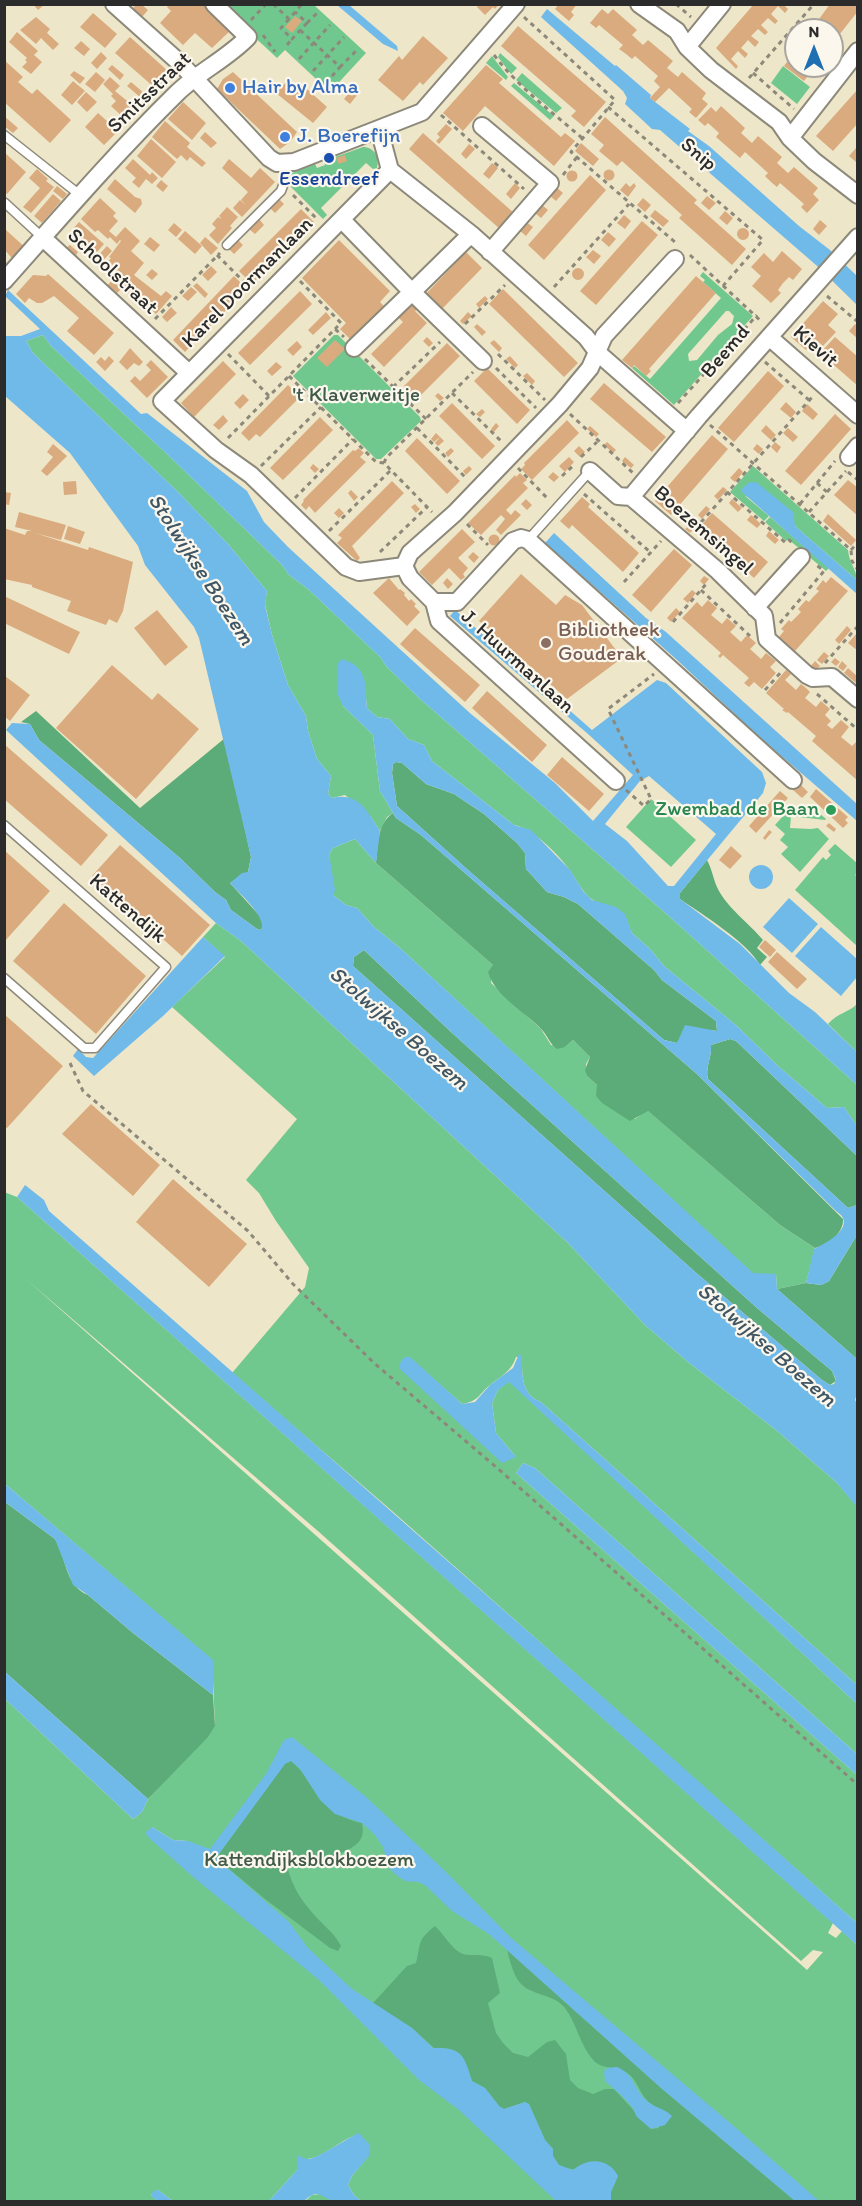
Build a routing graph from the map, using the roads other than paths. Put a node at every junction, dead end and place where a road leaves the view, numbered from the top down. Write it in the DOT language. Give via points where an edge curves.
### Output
graph roads {
  1 [pos="114,4"];
  2 [pos="214,4"];
  3 [pos="639,4"];
  4 [pos="722,4"];
  5 [pos="515,6"];
  6 [pos="687,47"];
  7 [pos="858,51"];
  8 [pos="194,79"];
  9 [pos="482,126"];
  10 [pos="379,129"];
  11 [pos="4,135"];
  12 [pos="790,138"];
  13 [pos="284,164"];
  14 [pos="390,170"];
  15 [pos="80,195"];
  16 [pos="858,195"];
  17 [pos="5,203"];
  18 [pos="336,226"];
  19 [pos="471,234"];
  20 [pos="858,237"];
  21 [pos="43,238"];
  22 [pos="227,245"];
  23 [pos="678,251"];
  24 [pos="490,252"];
  25 [pos="4,281"];
  26 [pos="412,292"];
  27 [pos="771,334"];
  28 [pos="354,348"];
  29 [pos="598,353"];
  30 [pos="488,356"];
  31 [pos="189,374"];
  32 [pos="858,415"];
  33 [pos="687,431"];
  34 [pos="590,471"];
  35 [pos="630,497"];
  36 [pos="528,540"];
  37 [pos="801,557"];
  38 [pos="404,566"];
  39 [pos="434,602"];
  40 [pos="755,608"];
  41 [pos="858,699"];
  42 [pos="793,780"];
  43 [pos="616,781"];
  44 [pos="4,825"];
  45 [pos="4,978"];
  1 -- 8 [label="street"];
  2 -- 8 [label="street, Smitsstraat" via="248,37 235,51"];
  3 -- 6 [label="street" via="677,32"];
  4 -- 6 [label="street"];
  5 -- 10 [label="street" via="422,112"];
  6 -- 12 [label="street" via="779,122"];
  7 -- 12 [label="street"];
  8 -- 13 [label="street" via="269,158"];
  8 -- 15 [label="street, Smitsstraat"];
  9 -- 24 [label="street" via="550,183"];
  10 -- 13 [label="street"];
  10 -- 14 [label="street"];
  11 -- 15 [label="lane"];
  12 -- 16 [label="street"];
  13 -- 22 [label="lane" via="284,186"];
  14 -- 18 [label="street, Karel Doormanlaan"];
  14 -- 19 [label="street"];
  15 -- 21 [label="street, Smitsstraat"];
  17 -- 21 [label="lane, Schoolstraat"];
  18 -- 26 [label="street"];
  18 -- 31 [label="street, Karel Doormanlaan"];
  19 -- 24 [label="street"];
  19 -- 26 [label="street"];
  20 -- 27 [label="street, Beemd"];
  21 -- 25 [label="street, Smitsstraat"];
  21 -- 31 [label="street, Schoolstraat"];
  23 -- 29 [label="street" via="604,336"];
  24 -- 29 [label="street"];
  26 -- 28 [label="street"];
  26 -- 30 [label="street"];
  27 -- 32 [label="street, Kievit"];
  27 -- 33 [label="street, Beemd"];
  29 -- 33 [label="street"];
  29 -- 38 [label="street" via="553,411 410,553"];
  31 -- 38 [label="street, Karel Doormanlaan" via="162,401 216,450 251,475 346,567 359,573"];
  33 -- 35 [label="street, Beemd"];
  34 -- 35 [label="street, Boezemsingel" via="618,496"];
  34 -- 36 [label="lane"];
  35 -- 40 [label="street, Boezemsingel"];
  36 -- 39 [label="street, J. Huurmanlaan" via="513,541 457,602"];
  36 -- 42 [label="street"];
  37 -- 40 [label="street, Boezemsingel"];
  38 -- 39 [label="street" via="410,578"];
  39 -- 43 [label="street, J. Huurmanlaan" via="439,621"];
  40 -- 41 [label="street, Boezemsingel" via="764,616 766,639 813,678 832,677"];
  44 -- 45 [label="lane, Kattendijk" via="166,967 89,1049"];
}
